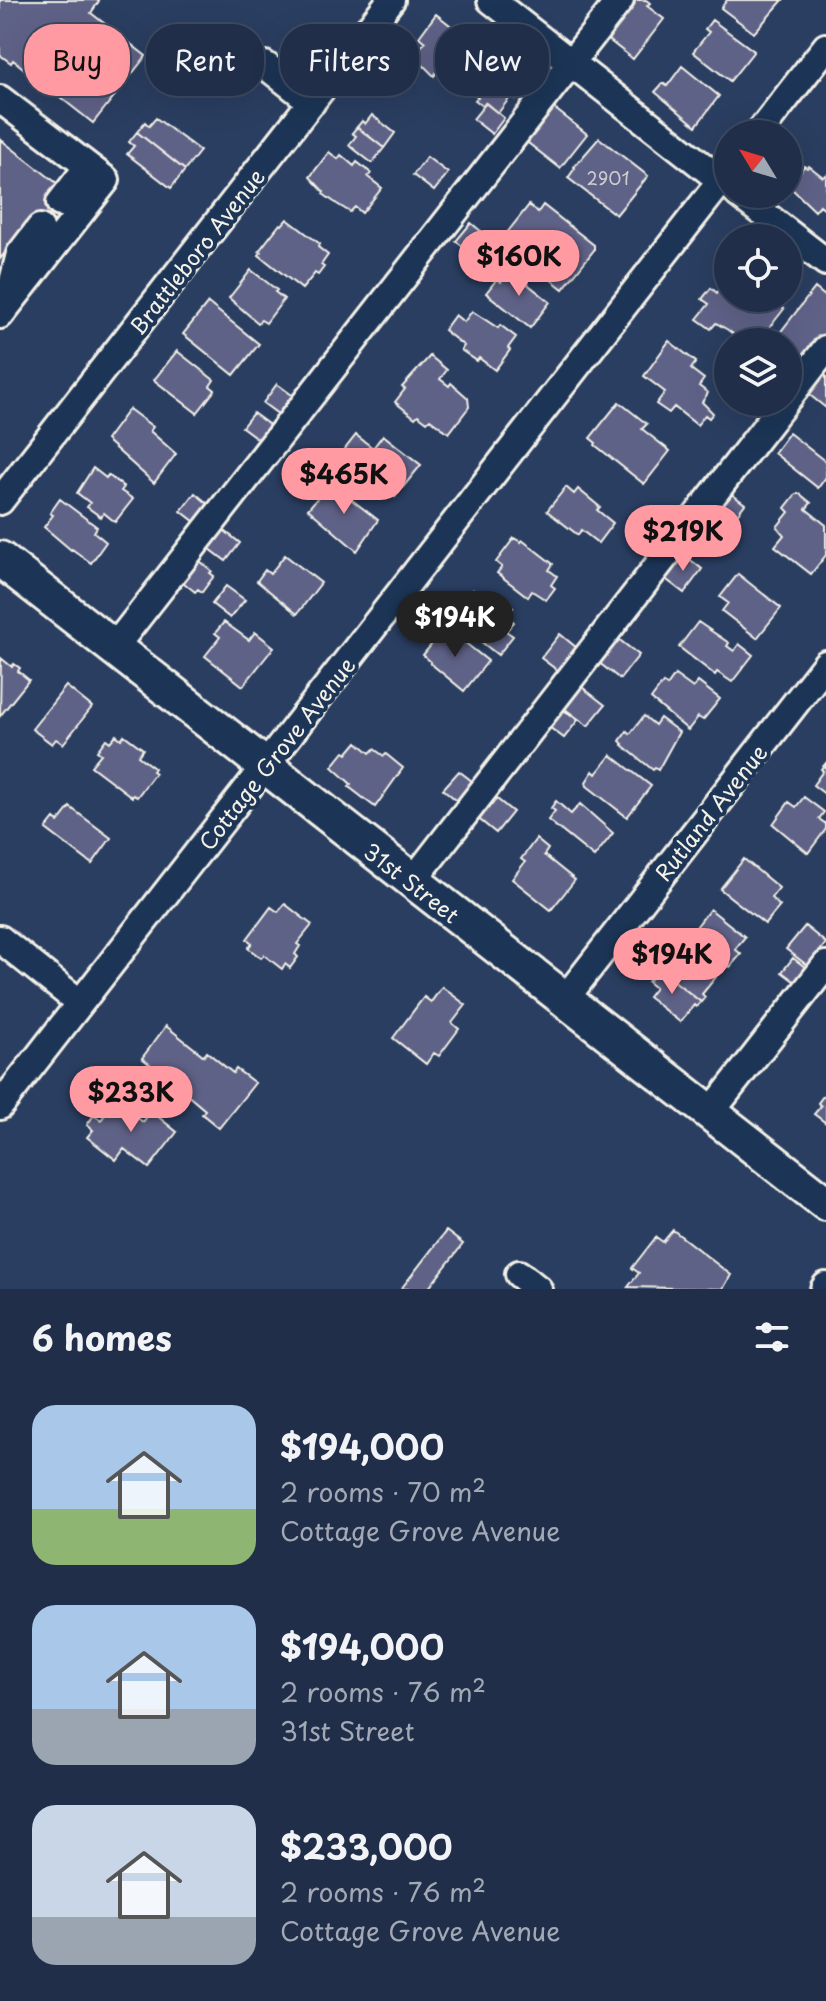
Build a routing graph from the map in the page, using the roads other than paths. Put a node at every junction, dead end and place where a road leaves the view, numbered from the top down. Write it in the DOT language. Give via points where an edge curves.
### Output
graph roads {
  1 [pos="391,0"];
  2 [pos="491,0"];
  3 [pos="620,0"];
  4 [pos="826,47"];
  5 [pos="571,63"];
  6 [pos="265,65"];
  7 [pos="0,99"];
  8 [pos="312,102"];
  9 [pos="769,120"];
  10 [pos="88,167"];
  11 [pos="714,172"];
  12 [pos="714,202"];
  13 [pos="60,203"];
  14 [pos="760,208"];
  15 [pos="40,228"];
  16 [pos="826,262"];
  17 [pos="4,310"];
  18 [pos="826,349"];
  19 [pos="802,380"];
  20 [pos="774,416"];
  21 [pos="0,501"];
  22 [pos="0,559"];
  23 [pos="113,649"];
  24 [pos="826,664"];
  25 [pos="264,767"];
  26 [pos="412,882"];
  27 [pos="0,939"];
  28 [pos="826,965"];
  29 [pos="565,999"];
  30 [pos="80,1003"];
  31 [pos="0,1106"];
  32 [pos="711,1112"];
  33 [pos="826,1203"];
  1 -- 8 [label="street, Brattleboro Avenue"];
  2 -- 5 [label="street"];
  3 -- 5 [label="street"];
  4 -- 9 [label="street"];
  5 -- 11 [label="street"];
  5 -- 23 [label="street"];
  6 -- 8 [label="street"];
  7 -- 10 [label="street"];
  8 -- 21 [label="street, Brattleboro Avenue"];
  10 -- 13 [label="street"];
  10 -- 17 [label="street" via="106,180"];
  12 -- 25 [label="street, Cottage Grove Avenue"];
  14 -- 16 [label="street"];
  15 -- 17 [label="street" via="20,254"];
  18 -- 19 [label="street"];
  20 -- 26 [label="street"];
  22 -- 23 [label="main road, 31st Street"];
  23 -- 25 [label="main road, 31st Street"];
  24 -- 29 [label="street, Rutland Avenue"];
  25 -- 26 [label="main road, 31st Street"];
  25 -- 30 [label="street, Cottage Grove Avenue"];
  26 -- 29 [label="main road, 31st Street"];
  27 -- 30 [label="street"];
  28 -- 32 [label="street"];
  29 -- 32 [label="main road, 31st Street"];
  30 -- 31 [label="street, Cottage Grove Avenue"];
  32 -- 33 [label="main road, 31st Street"];
}
